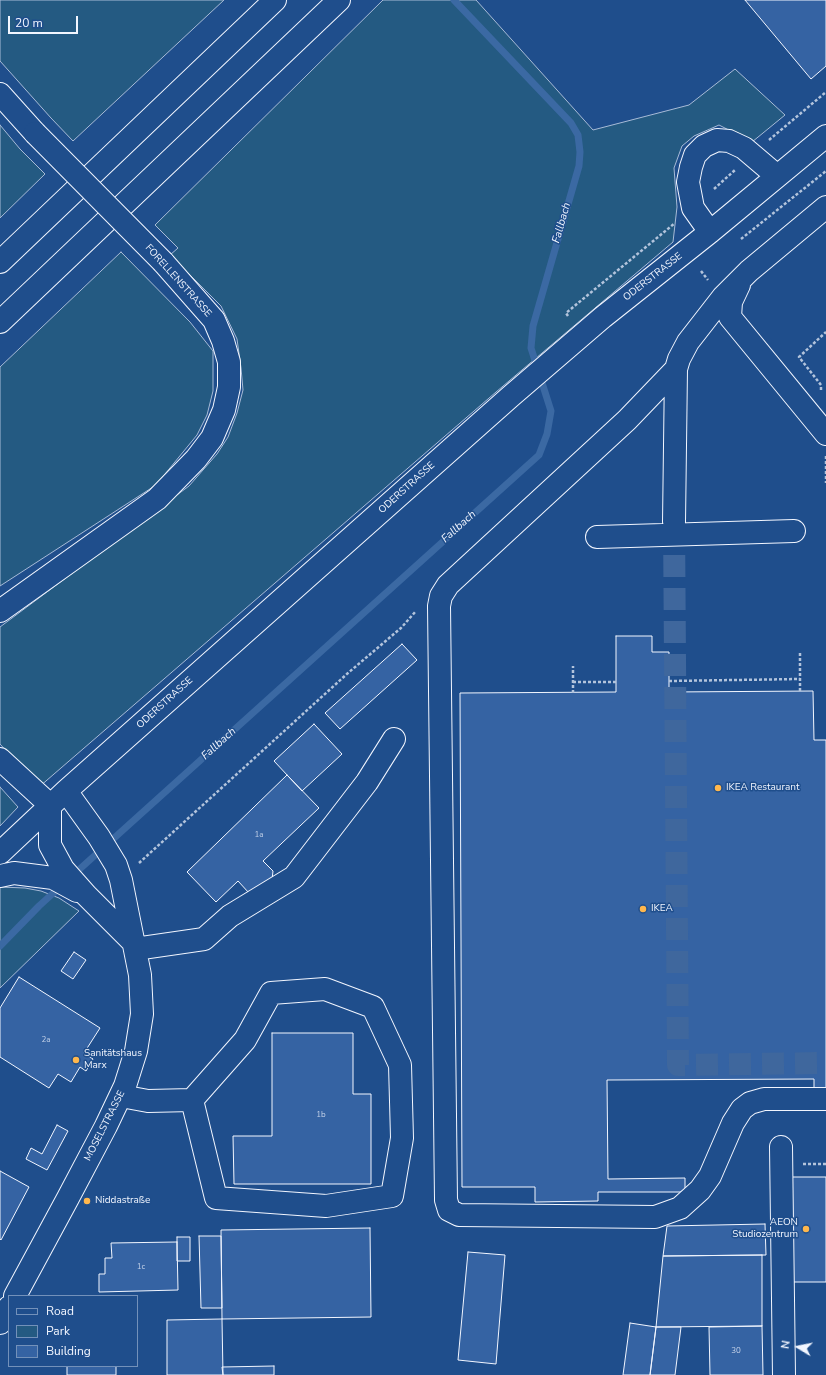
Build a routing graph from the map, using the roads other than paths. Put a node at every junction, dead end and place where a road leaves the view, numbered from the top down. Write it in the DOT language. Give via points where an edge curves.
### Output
graph roads {
  1 [pos="274,0"];
  2 [pos="339,0"];
  3 [pos="0,94"];
  4 [pos="826,136"];
  5 [pos="776,176"];
  6 [pos="826,207"];
  7 [pos="710,232"];
  8 [pos="0,262"];
  9 [pos="749,271"];
  10 [pos="0,322"];
  11 [pos="676,369"];
  12 [pos="826,434"];
  13 [pos="674,522"];
  14 [pos="794,531"];
  15 [pos="597,537"];
  16 [pos="0,611"];
  17 [pos="394,739"];
  18 [pos="0,759"];
  19 [pos="58,798"];
  20 [pos="0,853"];
  21 [pos="58,874"];
  22 [pos="0,876"];
  23 [pos="134,946"];
  24 [pos="121,1096"];
  25 [pos="826,1099"];
  26 [pos="192,1100"];
  27 [pos="781,1147"];
  28 [pos="16,1295"];
  29 [pos="8,1309"];
  30 [pos="0,1323"];
  31 [pos="784,1375"];
  1 -- 8 [label="main road"];
  2 -- 10 [label="main road"];
  3 -- 16 [label="main road, FORELLENSTRASSE, bridge" via="35,133 163,262 214,320 228,362 229,386 224,410 212,438 196,459 157,499"];
  4 -- 5 [label="main road, ODERSTRASSE"];
  5 -- 7 [label="main road, ODERSTRASSE"];
  5 -- 7 [label="main road" via="744,148 729,141 717,140 704,146 695,155 688,182 692,208"];
  6 -- 9 [label="main road"];
  7 -- 19 [label="main road, ODERSTRASSE" via="577,339 511,396"];
  9 -- 11 [label="main road" via="706,317 688,342"];
  9 -- 12 [label="main road" via="736,289 731,302 730,317"];
  11 -- 13 [label="main road"];
  11 -- 25 [label="main road" via="627,420 448,585 438,606 446,1200 449,1210 459,1215 655,1217 680,1208 700,1190 710,1176 733,1123 742,1109 750,1103 764,1099"];
  14 -- 15 [label="main road"];
  17 -- 23 [label="main road" via="367,782 294,877 230,916 204,939"];
  18 -- 19 [label="main road"];
  19 -- 20 [label="main road, ODERSTRASSE"];
  19 -- 21 [label="main road" via="50,845"];
  19 -- 23 [label="main road, MOSELSTRASSE" via="99,837 118,872"];
  21 -- 22 [label="main road" via="14,873"];
  21 -- 23 [label="main road" via="86,895"];
  23 -- 24 [label="main road, MOSELSTRASSE" via="140,975 142,1014 136,1051"];
  24 -- 26 [label="main road" via="148,1101"];
  24 -- 28 [label="main road, MOSELSTRASSE"];
  26 -- 26 [label="main road" via="245,1040 271,993 325,989 373,1007 400,1065 402,1138 392,1196 326,1206 216,1198"];
  27 -- 31 [label="main road"];
  29 -- 30 [label="main road"];
}
